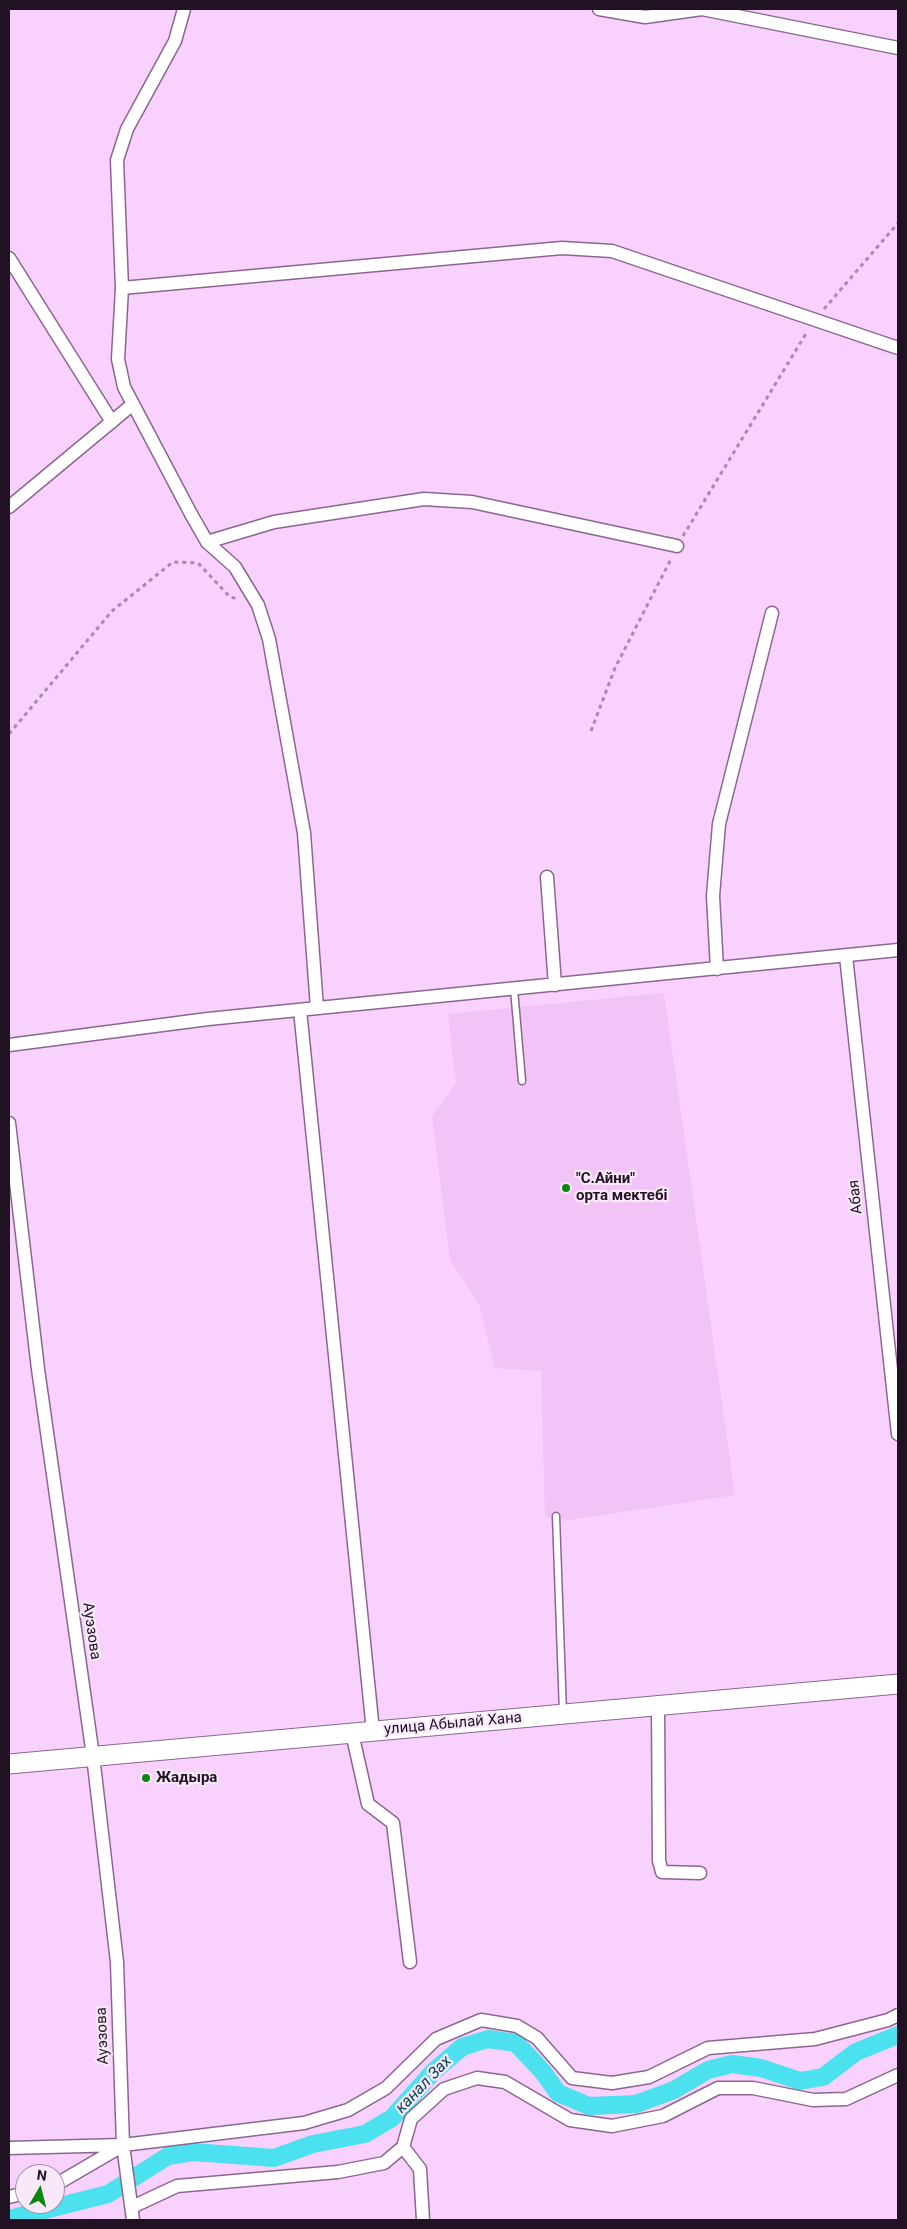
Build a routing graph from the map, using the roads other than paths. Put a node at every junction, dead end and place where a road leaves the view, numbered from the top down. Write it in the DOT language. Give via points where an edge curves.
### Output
graph roads {
  1 [pos="184,9"];
  2 [pos="600,9"];
  3 [pos="898,48"];
  4 [pos="9,258"];
  5 [pos="122,288"];
  6 [pos="898,348"];
  7 [pos="133,404"];
  8 [pos="112,422"];
  9 [pos="9,507"];
  10 [pos="207,542"];
  11 [pos="677,546"];
  12 [pos="772,613"];
  13 [pos="547,877"];
  14 [pos="898,950"];
  15 [pos="846,956"];
  16 [pos="717,969"];
  17 [pos="556,985"];
  18 [pos="514,989"];
  19 [pos="317,1008"];
  20 [pos="300,1010"];
  21 [pos="9,1045"];
  22 [pos="522,1081"];
  23 [pos="9,1123"];
  24 [pos="898,1434"];
  25 [pos="556,1516"];
  26 [pos="898,1684"];
  27 [pos="658,1706"];
  28 [pos="563,1714"];
  29 [pos="372,1732"];
  30 [pos="352,1733"];
  31 [pos="93,1756"];
  32 [pos="9,1764"];
  33 [pos="700,1873"];
  34 [pos="410,1962"];
  35 [pos="898,2015"];
  36 [pos="898,2075"];
  37 [pos="124,2145"];
  38 [pos="403,2147"];
  39 [pos="9,2148"];
  40 [pos="65,2179"];
  41 [pos="132,2206"];
  42 [pos="134,2220"];
  43 [pos="423,2220"];
  1 -- 5 [label="street" via="175,41 127,129 117,160"];
  2 -- 3 [label="street" via="645,16 702,9"];
  4 -- 8 [label="street"];
  5 -- 6 [label="street" via="562,248 612,251"];
  5 -- 7 [label="street" via="118,359 124,387"];
  7 -- 8 [label="street"];
  7 -- 10 [label="street"];
  8 -- 9 [label="street"];
  10 -- 11 [label="street" via="274,522 424,499 472,502"];
  10 -- 19 [label="street" via="234,567 258,605 269,639 304,833"];
  12 -- 16 [label="street" via="719,824 713,896"];
  13 -- 17 [label="street"];
  14 -- 15 [label="street"];
  15 -- 16 [label="street"];
  15 -- 24 [label="street, Абая"];
  16 -- 17 [label="street"];
  17 -- 18 [label="street"];
  18 -- 19 [label="street"];
  18 -- 22 [label="lane"];
  19 -- 20 [label="street"];
  20 -- 21 [label="street"];
  20 -- 29 [label="street"];
  23 -- 31 [label="street, Ауэзова" via="38,1369"];
  25 -- 28 [label="lane"];
  26 -- 27 [label="main road, улица Абылай Хана"];
  27 -- 28 [label="main road, улица Абылай Хана"];
  27 -- 33 [label="street" via="660,1866 662,1872"];
  28 -- 29 [label="main road, улица Абылай Хана"];
  29 -- 30 [label="main road, улица Абылай Хана"];
  30 -- 31 [label="main road, улица Абылай Хана"];
  30 -- 34 [label="street" via="368,1804 393,1823"];
  31 -- 32 [label="main road, улица Абылай Хана"];
  31 -- 37 [label="street, Ауэзова" via="117,1962"];
  35 -- 37 [label="street" via="816,2038 708,2048 649,2077 612,2083 572,2078 537,2038 517,2026 481,2020 436,2039 386,2088 348,2110 304,2123"];
  36 -- 38 [label="street" via="846,2099 813,2100 753,2088 718,2088 663,2116 612,2126 570,2120 505,2082 477,2078 444,2089 411,2119"];
  37 -- 39 [label="street"];
  37 -- 40 [label="street"];
  37 -- 41 [label="street, Ауэзова"];
  38 -- 41 [label="street" via="384,2163 338,2172 177,2186"];
  38 -- 43 [label="street" via="420,2168"];
  41 -- 42 [label="street"];
}
